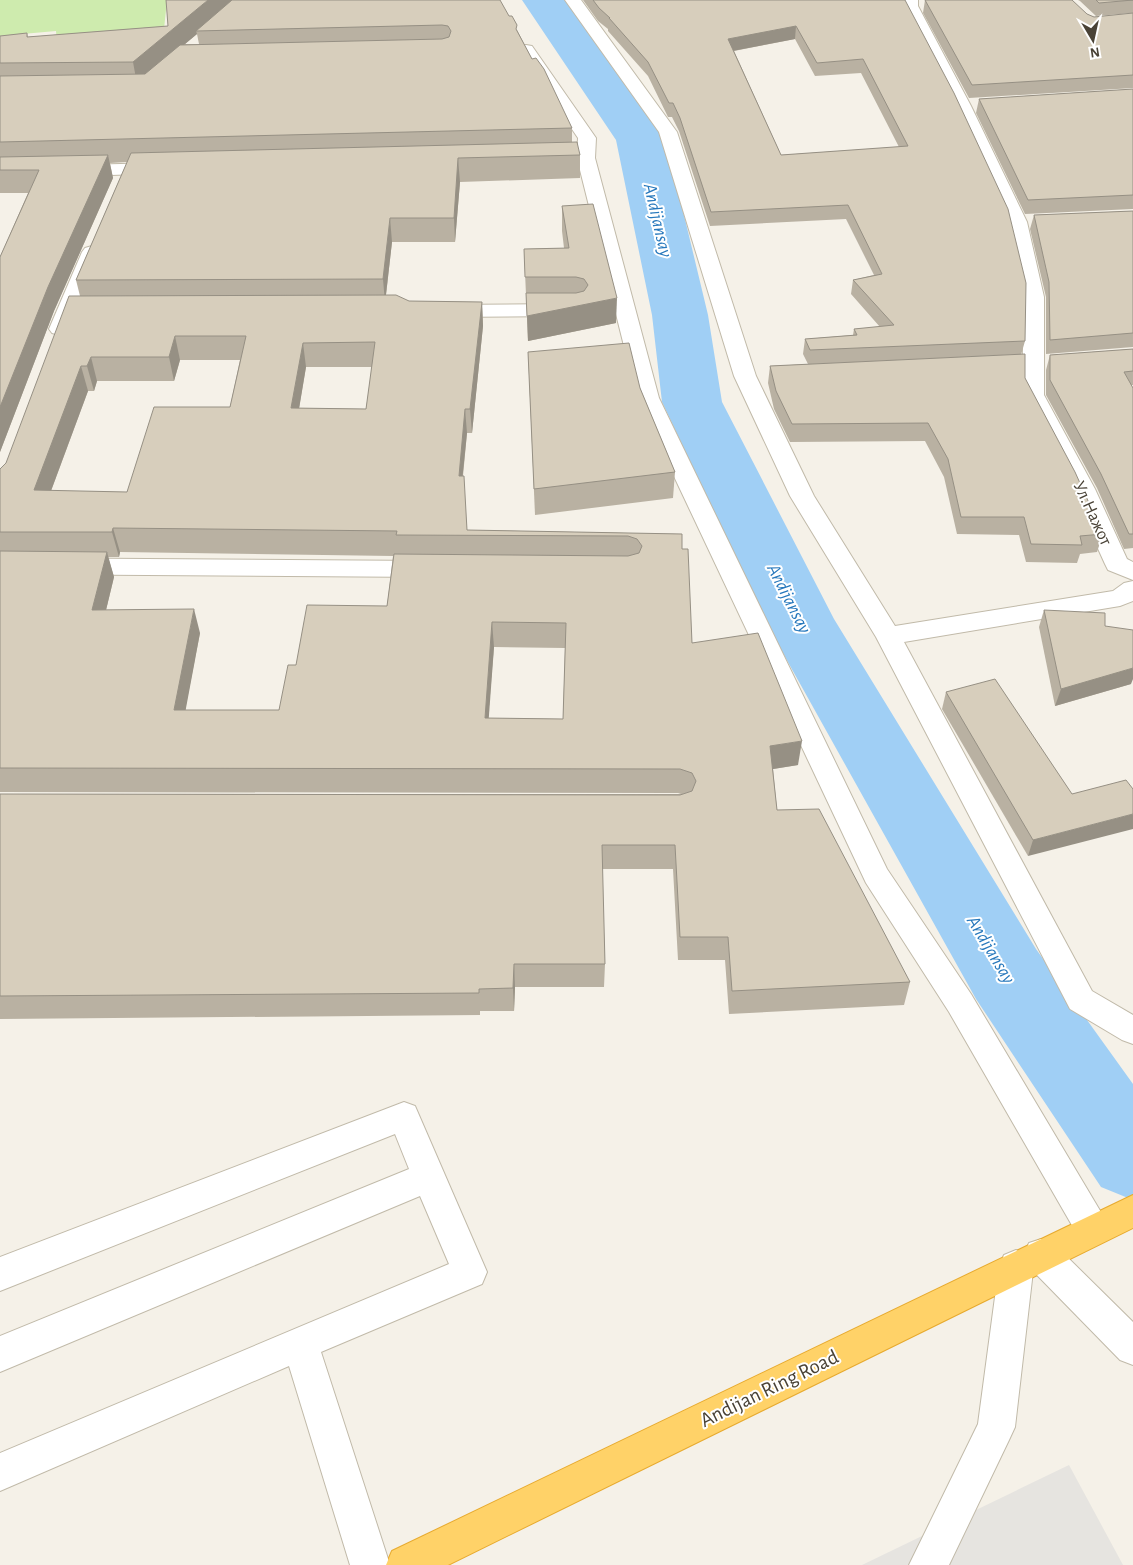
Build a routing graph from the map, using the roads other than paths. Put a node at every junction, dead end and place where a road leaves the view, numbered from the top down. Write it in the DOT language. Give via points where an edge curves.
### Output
graph roads {
  1 [pos="573,0"];
  2 [pos="910,3"];
  3 [pos="929,6"];
  4 [pos="526,50"];
  5 [pos="981,105"];
  6 [pos="962,106"];
  7 [pos="178,169"];
  8 [pos="0,173"];
  9 [pos="1037,221"];
  10 [pos="1018,222"];
  11 [pos="101,232"];
  12 [pos="576,310"];
  13 [pos="429,311"];
  14 [pos="52,349"];
  15 [pos="0,566"];
  16 [pos="448,569"];
  17 [pos="1133,572"];
  18 [pos="1133,589"];
  19 [pos="888,636"];
  20 [pos="1133,1031"];
  21 [pos="429,1177"];
  22 [pos="1133,1211"];
  23 [pos="1094,1230"];
  24 [pos="1028,1261"];
  25 [pos="0,1274"];
  26 [pos="300,1343"];
  27 [pos="1133,1347"];
  28 [pos="0,1354"];
  29 [pos="0,1472"];
  30 [pos="370,1565"];
  31 [pos="406,1565"];
  32 [pos="929,1565"];
  1 -- 19 [label="street" via="668,132 755,376 802,496"];
  2 -- 3 [label="street"];
  2 -- 6 [label="street, Ул.Нажот"];
  4 -- 23 [label="street" via="587,138 576,158 648,398 876,875 960,1003"];
  5 -- 6 [label="street"];
  6 -- 10 [label="street, Ул.Нажот"];
  7 -- 8 [label="street" via="124,179"];
  9 -- 10 [label="street"];
  10 -- 17 [label="street, Ул.Нажот" via="1034,297 1032,395 1083,489 1117,564"];
  11 -- 14 [label="street" via="76,312"];
  12 -- 13 [label="street"];
  15 -- 16 [label="street"];
  18 -- 19 [label="street" via="1120,598"];
  19 -- 20 [label="street" via="1081,1000"];
  21 -- 25 [label="street" via="404,1116"];
  21 -- 26 [label="street" via="470,1272"];
  21 -- 28 [label="street"];
  22 -- 23 [label="highway, Andijan Ring Road"];
  23 -- 24 [label="highway, Andijan Ring Road"];
  24 -- 27 [label="street"];
  24 -- 31 [label="highway, Andijan Ring Road"];
  24 -- 32 [label="street" via="996,1427"];
  26 -- 29 [label="street"];
  26 -- 30 [label="street"];
}
